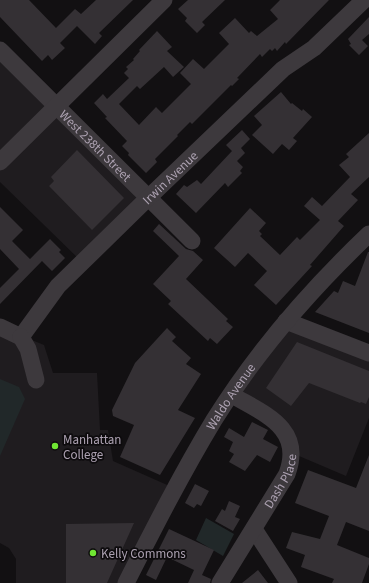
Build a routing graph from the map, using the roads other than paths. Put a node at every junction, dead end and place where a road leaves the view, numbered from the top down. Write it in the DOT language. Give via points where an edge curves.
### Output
graph roads {
  1 [pos="164,0"];
  2 [pos="364,0"];
  3 [pos="0,50"];
  4 [pos="56,106"];
  5 [pos="0,162"];
  6 [pos="148,198"];
  7 [pos="369,234"];
  8 [pos="192,241"];
  9 [pos="286,321"];
  10 [pos="0,327"];
  11 [pos="21,338"];
  12 [pos="369,353"];
  13 [pos="36,380"];
  14 [pos="232,394"];
  15 [pos="254,529"];
  16 [pos="126,583"];
  17 [pos="220,583"];
  18 [pos="289,583"];
  1 -- 4 [label="street"];
  2 -- 6 [label="street, Irwin Avenue" via="314,48 283,69"];
  3 -- 4 [label="street, West 238th Street"];
  4 -- 5 [label="street"];
  4 -- 6 [label="street, West 238th Street"];
  6 -- 8 [label="street, West 238th Street"];
  6 -- 11 [label="street, Irwin Avenue" via="58,286"];
  7 -- 9 [label="street, Waldo Avenue" via="333,268"];
  9 -- 12 [label="street"];
  9 -- 14 [label="street, Waldo Avenue"];
  10 -- 11 [label="street"];
  11 -- 13 [label="street" via="28,349"];
  14 -- 15 [label="street, Dash Place" via="274,419 290,443 292,453 287,474"];
  14 -- 16 [label="street, Waldo Avenue" via="174,488"];
  15 -- 17 [label="street, Dash Place" via="230,563"];
  15 -- 18 [label="street"];
}
